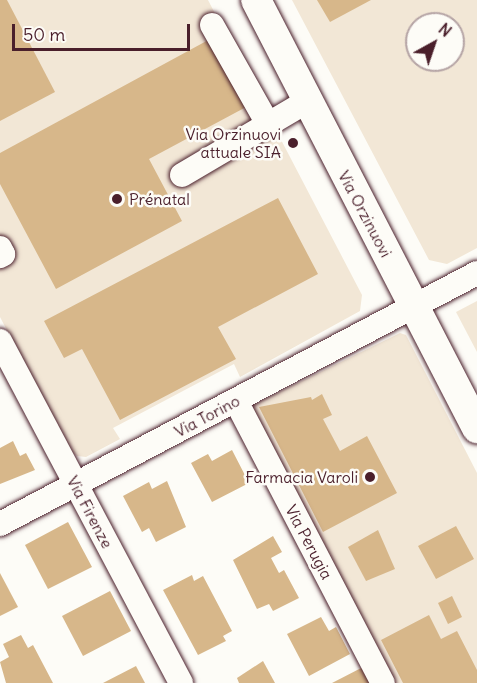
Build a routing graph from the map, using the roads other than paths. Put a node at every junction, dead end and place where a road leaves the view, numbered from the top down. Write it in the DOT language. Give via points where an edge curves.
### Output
graph roads {
  1 [pos="255,0"];
  2 [pos="212,24"];
  3 [pos="306,102"];
  4 [pos="268,124"];
  5 [pos="183,175"];
  6 [pos="0,248"];
  7 [pos="0,256"];
  8 [pos="477,273"];
  9 [pos="415,307"];
  10 [pos="0,341"];
  11 [pos="236,401"];
  12 [pos="477,428"];
  13 [pos="76,486"];
  14 [pos="0,524"];
  15 [pos="181,683"];
  16 [pos="383,683"];
  1 -- 3 [label="main road, Via Orzinuovi"];
  2 -- 4 [label="street"];
  3 -- 4 [label="street"];
  3 -- 9 [label="main road, Via Orzinuovi"];
  4 -- 5 [label="street"];
  6 -- 7 [label="street"];
  8 -- 9 [label="street, Via Torino"];
  9 -- 11 [label="street, Via Torino"];
  9 -- 12 [label="main road, Via Orzinuovi"];
  10 -- 13 [label="street, Via Firenze"];
  11 -- 13 [label="street, Via Torino"];
  11 -- 16 [label="street, Via Perugia"];
  13 -- 14 [label="street, Via Torino"];
  13 -- 15 [label="street, Via Firenze"];
}
